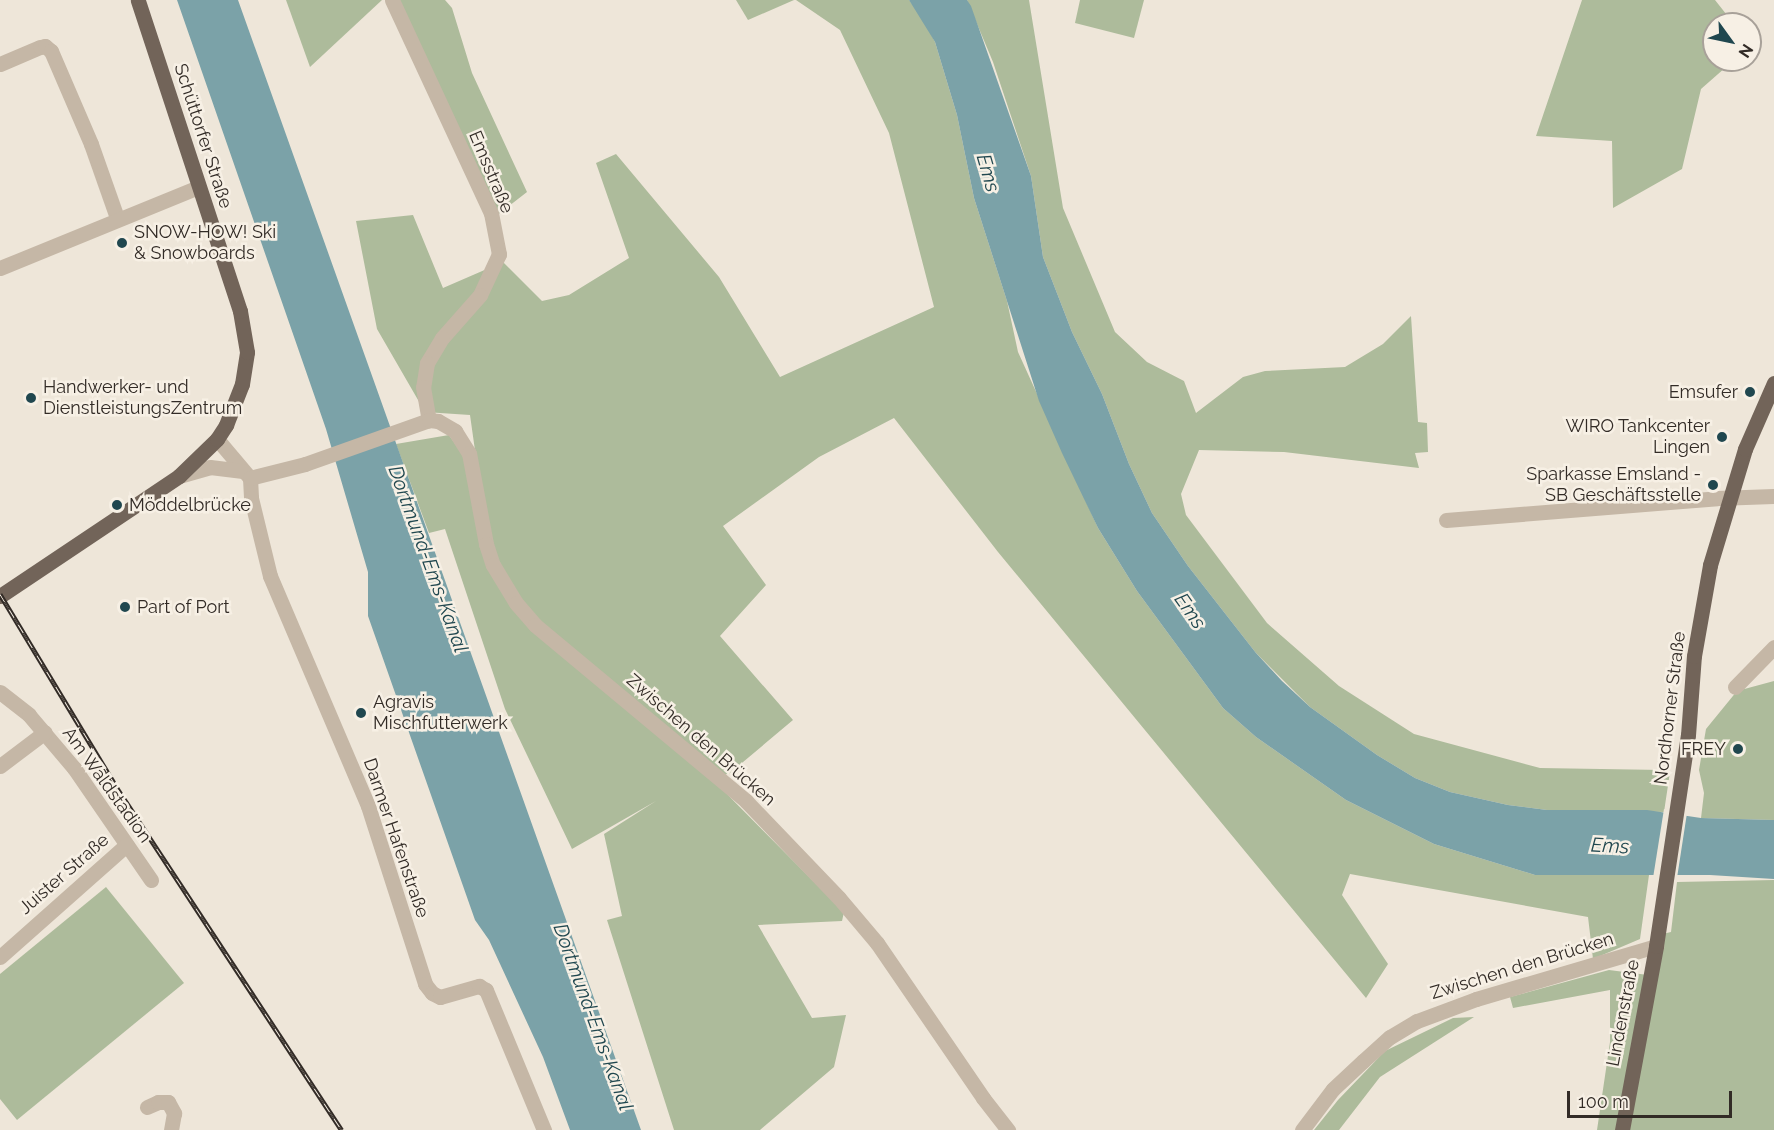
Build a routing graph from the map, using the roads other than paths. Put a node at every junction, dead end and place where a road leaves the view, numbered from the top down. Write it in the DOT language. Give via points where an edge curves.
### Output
graph roads {
  1 [pos="138,0"];
  2 [pos="392,0"];
  3 [pos="0,64"];
  4 [pos="198,187"];
  5 [pos="117,218"];
  6 [pos="0,268"];
  7 [pos="1774,383"];
  8 [pos="422,422"];
  9 [pos="217,440"];
  10 [pos="247,475"];
  11 [pos="179,476"];
  12 [pos="1774,496"];
  13 [pos="1729,497"];
  14 [pos="1446,520"];
  15 [pos="0,596"];
  16 [pos="1774,647"];
  17 [pos="1735,687"];
  18 [pos="0,692"];
  19 [pos="45,732"];
  20 [pos="0,766"];
  21 [pos="126,845"];
  22 [pos="151,880"];
  23 [pos="1661,904"];
  24 [pos="1656,946"];
  25 [pos="0,957"];
  26 [pos="147,1107"];
  27 [pos="171,1130"];
  28 [pos="544,1130"];
  29 [pos="1008,1130"];
  30 [pos="1302,1130"];
  31 [pos="1622,1130"];
  1 -- 4 [label="main road, Schüttorfer Straße"];
  2 -- 8 [label="street, Emsstraße" via="491,213 499,254 480,295 442,338 427,363"];
  3 -- 5 [label="street" via="40,47 51,51 91,144"];
  4 -- 5 [label="street"];
  4 -- 9 [label="main road, Schüttorfer Straße" via="240,311 247,352 242,384"];
  5 -- 6 [label="street"];
  7 -- 13 [label="main road, Nordhorner Straße"];
  8 -- 10 [label="street" via="305,464"];
  8 -- 29 [label="street, Zwischen den Brücken" via="446,425 463,439 486,544 516,603 535,625 746,801 839,898 877,943"];
  9 -- 10 [label="street"];
  9 -- 11 [label="main road, Schüttorfer Straße"];
  10 -- 11 [label="street" via="210,467"];
  10 -- 28 [label="street, Darmer Hafenstraße" via="270,576 368,806 425,984 440,997 479,986 486,990"];
  11 -- 15 [label="main road, Schüttorfer Straße"];
  12 -- 13 [label="street"];
  13 -- 14 [label="street"];
  13 -- 23 [label="main road, Nordhorner Straße" via="1710,565 1694,656 1688,735"];
  16 -- 17 [label="street"];
  18 -- 19 [label="street, Am Waldstadion"];
  19 -- 20 [label="street"];
  19 -- 21 [label="street, Am Waldstadion"];
  21 -- 22 [label="street, Am Waldstadion"];
  21 -- 25 [label="street, Juister Straße"];
  23 -- 24 [label="main road, Lindenstraße"];
  24 -- 30 [label="street, Zwischen den Brücken" via="1476,999 1417,1021 1363,1060 1333,1089"];
  24 -- 31 [label="main road, Lindenstraße"];
  26 -- 27 [label="street" via="168,1102 174,1113"];
}
